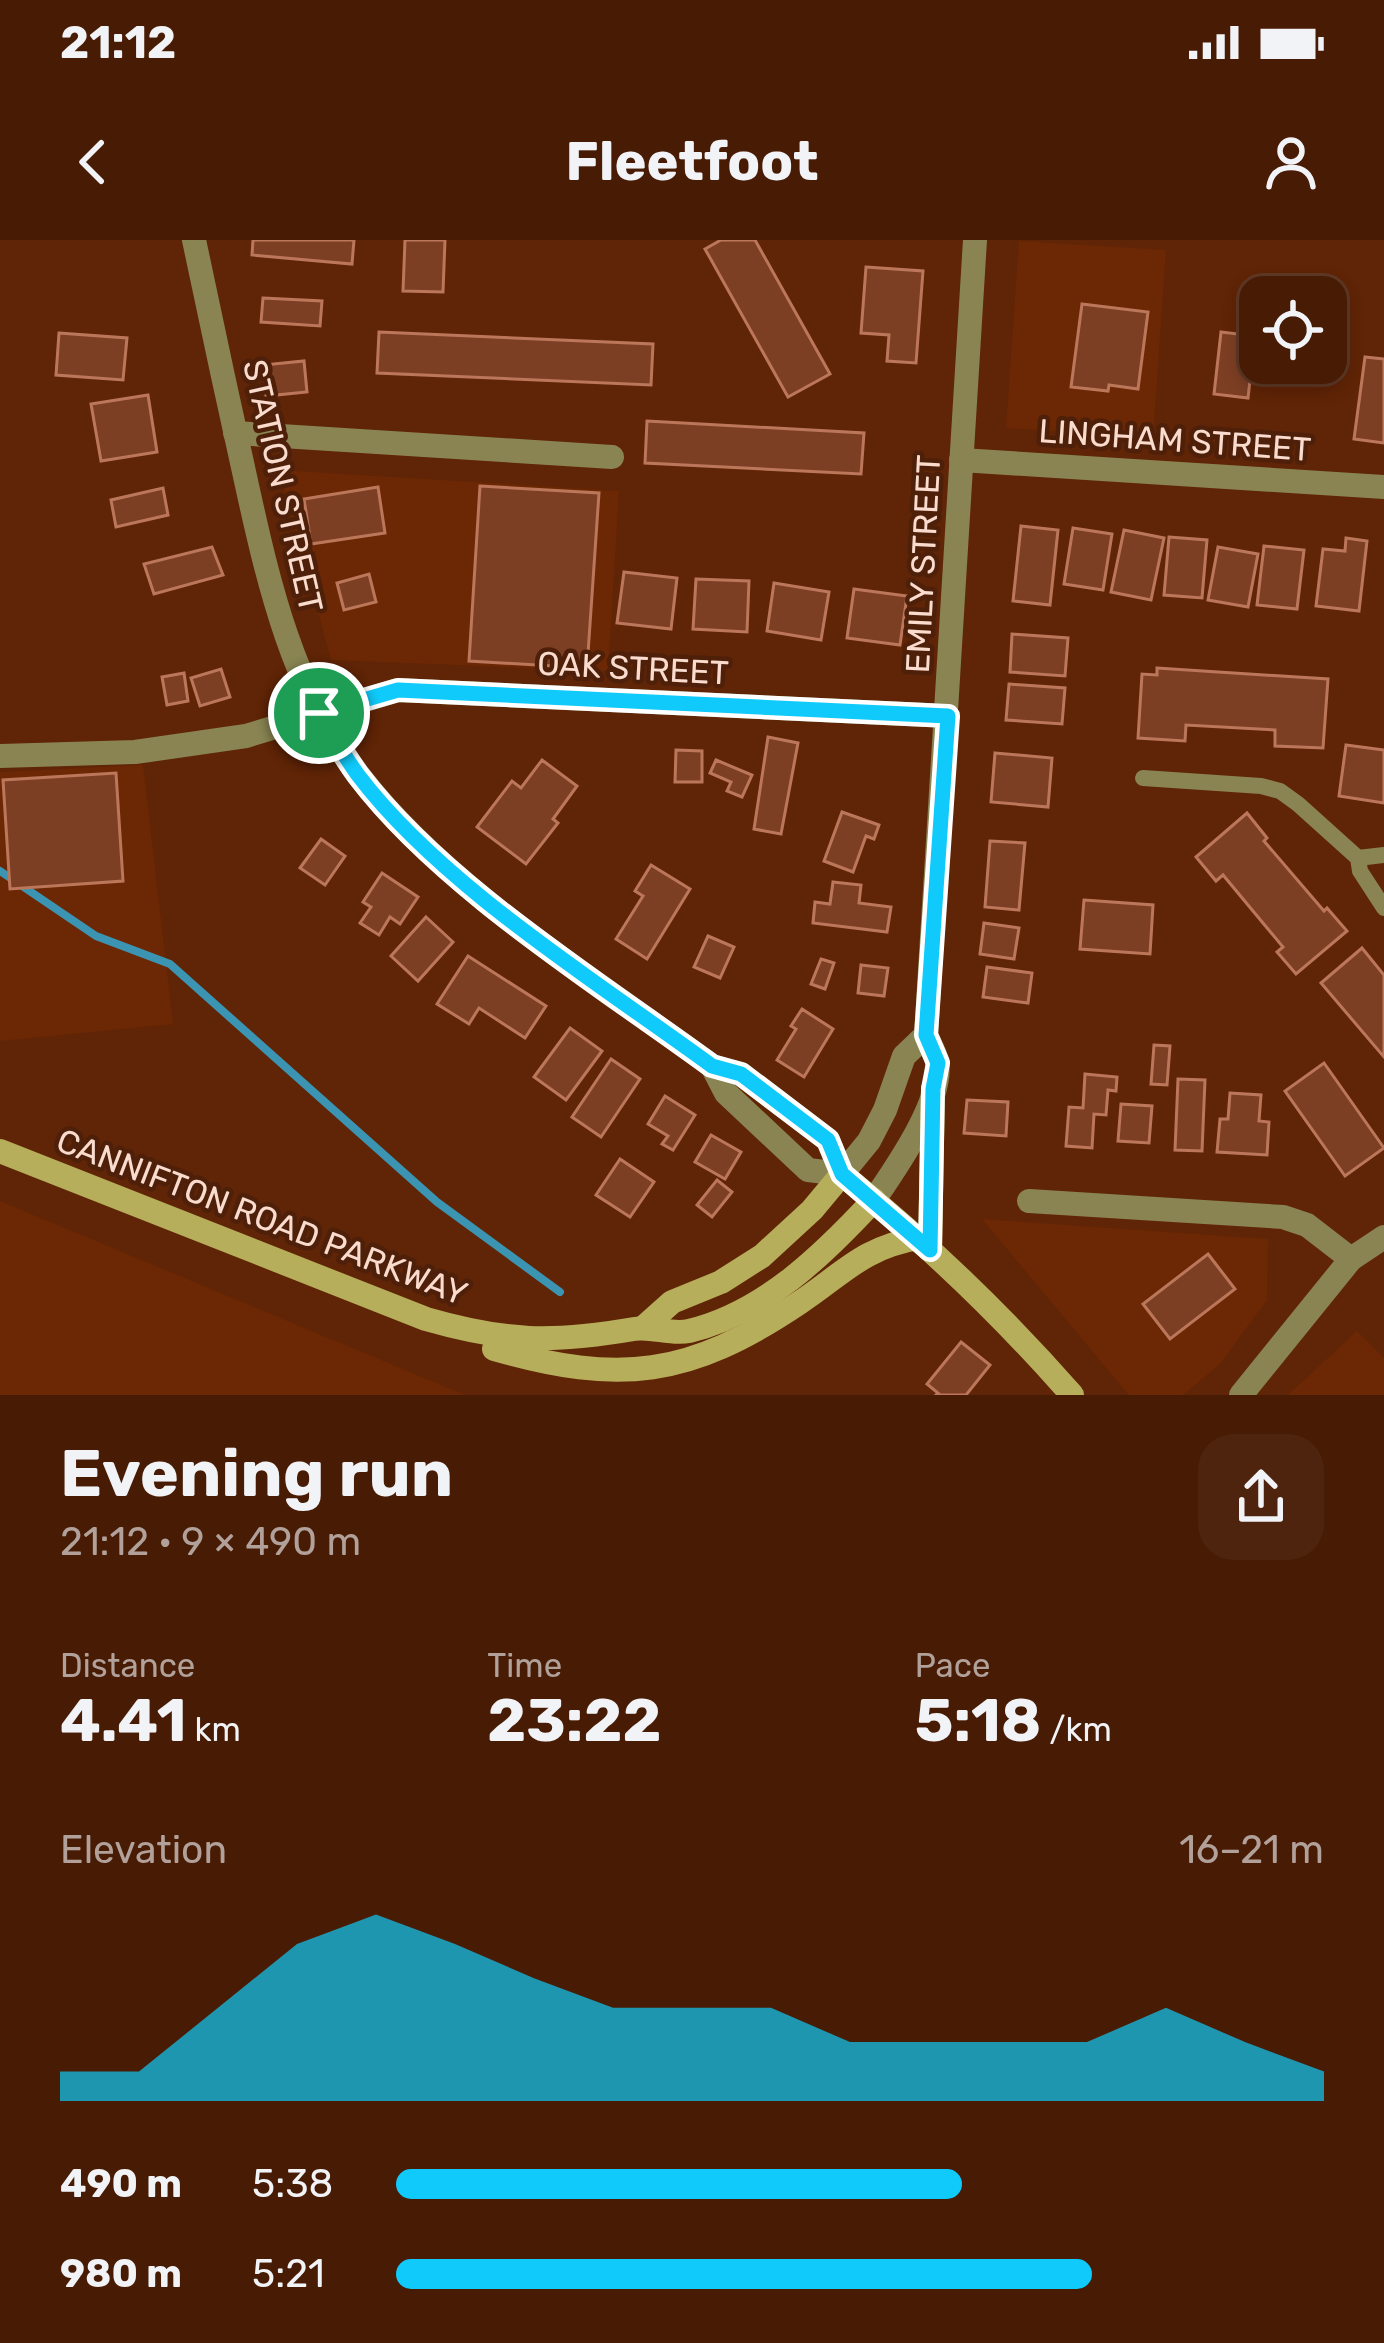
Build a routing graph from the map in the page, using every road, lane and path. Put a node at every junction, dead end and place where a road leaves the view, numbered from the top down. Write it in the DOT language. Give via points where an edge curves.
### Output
graph roads {
  1 [pos="194,240"];
  2 [pos="975,240"];
  3 [pos="235,434"];
  4 [pos="612,457"];
  5 [pos="961,460"];
  6 [pos="1384,487"];
  7 [pos="319,713"];
  8 [pos="948,716"];
  9 [pos="0,756"];
  10 [pos="1143,778"];
  11 [pos="1384,855"];
  12 [pos="1358,858"];
  13 [pos="1384,908"];
  14 [pos="926,1035"];
  15 [pos="933,1089"];
  16 [pos="0,1151"];
  17 [pos="842,1174"];
  18 [pos="874,1200"];
  19 [pos="1029,1201"];
  20 [pos="1384,1237"];
  21 [pos="924,1244"];
  22 [pos="1351,1259"];
  23 [pos="426,1319"];
  24 [pos="644,1327"];
  25 [pos="1072,1395"];
  26 [pos="1241,1395"];
  1 -- 3 [label="street, STATION STREET"];
  2 -- 5 [label="street, EMILY STREET"];
  3 -- 4 [label="street"];
  3 -- 7 [label="street, STATION STREET" via="288,647"];
  5 -- 6 [label="street, LINGHAM STREET"];
  5 -- 8 [label="street, EMILY STREET"];
  7 -- 8 [label="street, OAK STREET" via="398,690"];
  7 -- 9 [label="street, OAK STREET" via="246,736 135,752"];
  7 -- 17 [label="street, STATION STREET" via="359,776 483,898 712,1066 741,1074 828,1140"];
  8 -- 14 [label="street, EMILY STREET"];
  10 -- 12 [label="lane" via="1280,790"];
  11 -- 12 [label="lane"];
  12 -- 13 [label="lane"];
  14 -- 15 [label="street, EMILY STREET" via="938,1063"];
  14 -- 17 [label="street, EMILY STREET" via="904,1056 877,1126"];
  15 -- 18 [label="street"];
  15 -- 21 [label="main road"];
  16 -- 23 [label="main road, CANNIFTON ROAD PARKWAY"];
  17 -- 18 [label="main road, STATION STREET"];
  17 -- 24 [label="main road, CANNIFTON ROAD PARKWAY" via="762,1256 672,1302"];
  18 -- 21 [label="main road, STATION STREET"];
  18 -- 24 [label="main road, CANNIFTON ROAD PARKWAY" via="785,1284 739,1312 685,1332"];
  19 -- 22 [label="street" via="1283,1216"];
  20 -- 22 [label="street"];
  21 -- 23 [label="main road" via="864,1254 750,1334 666,1368 554,1365"];
  21 -- 25 [label="main road, STATION STREET"];
  22 -- 26 [label="street"];
  23 -- 24 [label="main road, CANNIFTON ROAD PARKWAY" via="528,1341"];
}
